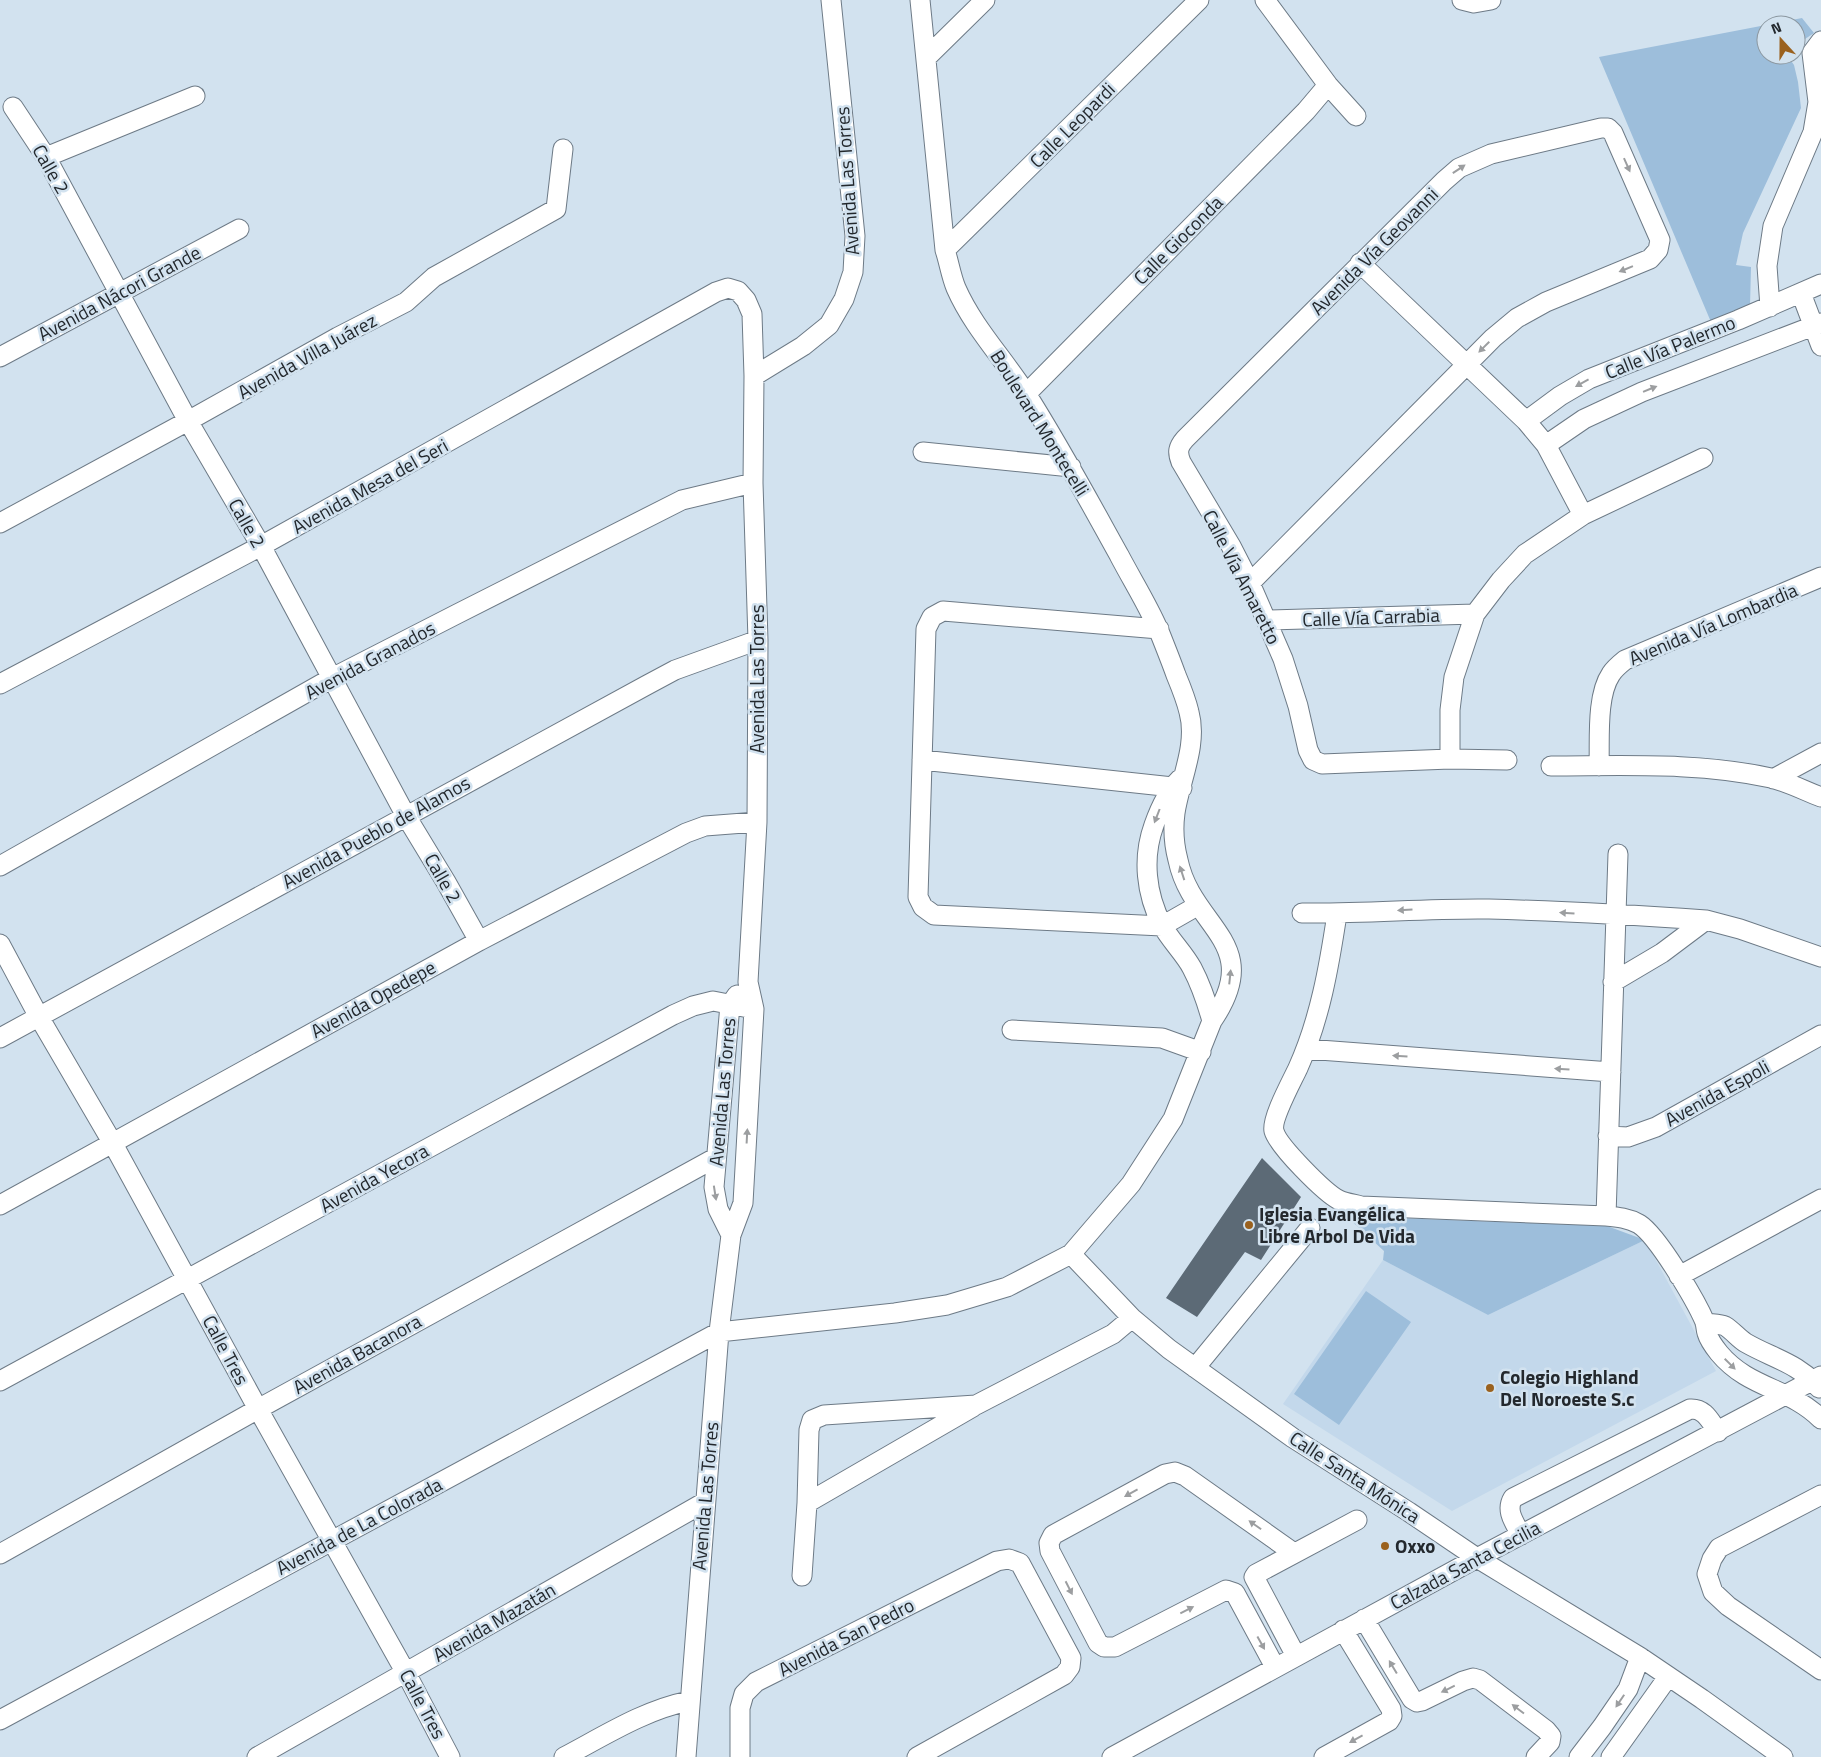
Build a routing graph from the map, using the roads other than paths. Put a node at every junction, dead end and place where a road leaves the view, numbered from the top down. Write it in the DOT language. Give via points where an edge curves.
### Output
graph roads {
  1 [pos="831,0"];
  2 [pos="920,0"];
  3 [pos="985,0"];
  4 [pos="1199,0"];
  5 [pos="1265,0"];
  6 [pos="1462,0"];
  7 [pos="1491,0"];
  8 [pos="1821,41"];
  9 [pos="926,58"];
  10 [pos="1328,85"];
  11 [pos="195,96"];
  12 [pos="13,108"];
  13 [pos="1356,116"];
  14 [pos="563,149"];
  15 [pos="46,157"];
  16 [pos="239,229"];
  17 [pos="946,250"];
  18 [pos="1360,263"];
  19 [pos="1821,284"];
  20 [pos="738,291"];
  21 [pos="118,293"];
  22 [pos="1801,293"];
  23 [pos="1770,306"];
  24 [pos="1738,320"];
  25 [pos="1817,325"];
  26 [pos="1821,346"];
  27 [pos="1749,350"];
  28 [pos="0,357"];
  29 [pos="1466,365"];
  30 [pos="754,376"];
  31 [pos="1026,394"];
  32 [pos="188,421"];
  33 [pos="1526,421"];
  34 [pos="1185,439"];
  35 [pos="1546,445"];
  36 [pos="923,452"];
  37 [pos="1703,458"];
  38 [pos="1071,467"];
  39 [pos="753,483"];
  40 [pos="1583,515"];
  41 [pos="0,523"];
  42 [pos="261,546"];
  43 [pos="1821,577"];
  44 [pos="1250,584"];
  45 [pos="1475,614"];
  46 [pos="1267,620"];
  47 [pos="1159,630"];
  48 [pos="758,640"];
  49 [pos="332,678"];
  50 [pos="0,684"];
  51 [pos="1821,753"];
  52 [pos="1450,758"];
  53 [pos="922,760"];
  54 [pos="1507,760"];
  55 [pos="1551,766"];
  56 [pos="1599,766"];
  57 [pos="1773,779"];
  58 [pos="1179,784"];
  59 [pos="1821,797"];
  60 [pos="406,816"];
  61 [pos="757,822"];
  62 [pos="1618,854"];
  63 [pos="0,866"];
  64 [pos="1197,906"];
  65 [pos="1302,913"];
  66 [pos="1337,914"];
  67 [pos="1616,915"];
  68 [pos="1706,920"];
  69 [pos="1162,926"];
  70 [pos="479,941"];
  71 [pos="0,944"];
  72 [pos="1821,957"];
  73 [pos="748,982"];
  74 [pos="1613,982"];
  75 [pos="730,1005"];
  76 [pos="754,1008"];
  77 [pos="39,1017"];
  78 [pos="1212,1021"];
  79 [pos="1012,1030"];
  80 [pos="1821,1035"];
  81 [pos="0,1038"];
  82 [pos="1306,1049"];
  83 [pos="1201,1052"];
  84 [pos="1610,1072"];
  85 [pos="1608,1136"];
  86 [pos="112,1142"];
  87 [pos="715,1158"];
  88 [pos="1821,1199"];
  89 [pos="0,1205"];
  90 [pos="1606,1216"];
  91 [pos="1310,1228"];
  92 [pos="731,1235"];
  93 [pos="1071,1254"];
  94 [pos="1679,1276"];
  95 [pos="188,1280"];
  96 [pos="1132,1318"];
  97 [pos="1705,1323"];
  98 [pos="719,1332"];
  99 [pos="1196,1368"];
  100 [pos="0,1381"];
  101 [pos="1818,1383"];
  102 [pos="1787,1395"];
  103 [pos="976,1405"];
  104 [pos="258,1408"];
  105 [pos="1821,1418"];
  106 [pos="1718,1432"];
  107 [pos="1821,1495"];
  108 [pos="705,1502"];
  109 [pos="807,1503"];
  110 [pos="1358,1520"];
  111 [pos="1521,1535"];
  112 [pos="332,1541"];
  113 [pos="1294,1553"];
  114 [pos="0,1554"];
  115 [pos="1477,1558"];
  116 [pos="802,1576"];
  117 [pos="1364,1619"];
  118 [pos="1343,1630"];
  119 [pos="1296,1656"];
  120 [pos="1640,1657"];
  121 [pos="1274,1667"];
  122 [pos="1821,1670"];
  123 [pos="406,1672"];
  124 [pos="1668,1677"];
  125 [pos="689,1700"];
  126 [pos="0,1720"];
  127 [pos="1602,1727"];
  128 [pos="1623,1741"];
  129 [pos="257,1757"];
  130 [pos="450,1757"];
  131 [pos="564,1757"];
  132 [pos="686,1757"];
  133 [pos="740,1757"];
  134 [pos="917,1757"];
  135 [pos="1112,1757"];
  136 [pos="1324,1757"];
  137 [pos="1536,1757"];
  138 [pos="1579,1757"];
  139 [pos="1611,1757"];
  140 [pos="1783,1757"];
  1 -- 30 [label="street, Avenida Las Torres" via="855,236 853,272 844,299 829,325 803,346"];
  2 -- 9 [label="street, Boulevard Montecelli"];
  3 -- 9 [label="street"];
  4 -- 17 [label="street, Calle Leopardi"];
  5 -- 10 [label="street"];
  6 -- 7 [label="street" via="1474,3"];
  8 -- 23 [label="street" via="1812,53 1818,102 1813,132 1773,226 1767,266"];
  9 -- 17 [label="street, Boulevard Montecelli"];
  10 -- 13 [label="street"];
  10 -- 31 [label="street, Calle Gioconda"];
  11 -- 15 [label="street"];
  12 -- 15 [label="street, Calle 2"];
  14 -- 32 [label="street, Avenida Villa Juárez" via="556,209 434,277 406,302"];
  15 -- 21 [label="street, Calle 2"];
  16 -- 21 [label="street, Avenida Nácori Grande"];
  17 -- 31 [label="street, Boulevard Montecelli" via="955,286 976,325"];
  18 -- 29 [label="street"];
  18 -- 29 [label="street, Avenida Vía Geovanni, one-way" via="1458,168 1492,154 1608,128 1660,240 1658,250 1650,259 1546,302 1517,318"];
  18 -- 34 [label="street, Avenida Vía Geovanni"];
  19 -- 22 [label="street, Calle Vía Palermo"];
  20 -- 30 [label="street, Avenida Las Torres" via="752,314"];
  20 -- 42 [label="street, Avenida Mesa del Seri" via="728,288 716,292"];
  21 -- 28 [label="street, Avenida Nácori Grande"];
  21 -- 32 [label="street, Calle 2"];
  22 -- 23 [label="street, Calle Vía Palermo"];
  22 -- 25 [label="street"];
  23 -- 24 [label="street, Calle Vía Palermo"];
  24 -- 27 [label="street"];
  24 -- 33 [label="street, Calle Vía Palermo, one-way" via="1589,379"];
  25 -- 26 [label="street"];
  25 -- 27 [label="street, Calle Vía Palermo"];
  35 -- 27 [label="street, Calle Vía Palermo, one-way" via="1584,419 1642,392"];
  29 -- 33 [label="street"];
  29 -- 44 [label="street"];
  30 -- 39 [label="street, Avenida Las Torres"];
  31 -- 38 [label="street, Boulevard Montecelli"];
  32 -- 41 [label="street, Avenida Villa Juárez"];
  32 -- 42 [label="street, Calle 2"];
  33 -- 35 [label="street"];
  34 -- 44 [label="street, Calle Vía Amaretto" via="1178,454 1181,462"];
  35 -- 40 [label="street"];
  36 -- 38 [label="street"];
  37 -- 40 [label="street"];
  38 -- 47 [label="street, Boulevard Montecelli"];
  39 -- 48 [label="street, Avenida Las Torres"];
  39 -- 49 [label="street, Avenida Granados" via="682,500"];
  40 -- 45 [label="street" via="1525,554"];
  42 -- 49 [label="street, Calle 2"];
  42 -- 50 [label="street, Avenida Mesa del Seri"];
  43 -- 56 [label="street, Avenida Vía Lombardia" via="1625,660 1611,674 1605,688 1600,712"];
  44 -- 46 [label="street, Calle Vía Amaretto"];
  45 -- 46 [label="street, Calle Vía Carrabia"];
  45 -- 52 [label="street" via="1454,677"];
  46 -- 52 [label="street, Calle Vía Amaretto" via="1298,706 1308,750 1314,760 1322,764"];
  47 -- 53 [label="street" via="943,611 932,617 926,629"];
  47 -- 58 [label="street, Boulevard Montecelli" via="1190,713 1192,728 1190,751"];
  48 -- 60 [label="street, Avenida Pueblo de Alamos" via="676,670"];
  48 -- 61 [label="street, Avenida Las Torres"];
  49 -- 60 [label="street, Calle 2"];
  49 -- 63 [label="street, Avenida Granados"];
  51 -- 57 [label="street"];
  52 -- 54 [label="street"];
  53 -- 58 [label="street"];
  53 -- 69 [label="street" via="918,897 923,908 934,915"];
  55 -- 56 [label="street"];
  56 -- 57 [label="street" via="1697,768"];
  57 -- 59 [label="street"];
  64 -- 58 [label="street, Boulevard Montecelli, one-way" via="1185,884 1174,836"];
  58 -- 69 [label="street, Boulevard Montecelli, one-way" via="1160,810 1149,838 1146,868 1151,898"];
  60 -- 70 [label="street, Calle 2"];
  60 -- 77 [label="street, Avenida Pueblo de Alamos"];
  61 -- 70 [label="street, Avenida Opedepe" via="704,826 686,833"];
  61 -- 73 [label="street, Avenida Las Torres"];
  62 -- 67 [label="street"];
  64 -- 69 [label="street"];
  78 -- 64 [label="street, Boulevard Montecelli, one-way" via="1228,991 1231,959 1216,929"];
  65 -- 66 [label="street"];
  67 -- 66 [label="street, one-way" via="1490,909"];
  66 -- 82 [label="street" via="1323,995"];
  67 -- 68 [label="street"];
  67 -- 74 [label="street"];
  68 -- 72 [label="street"];
  68 -- 74 [label="street" via="1662,953"];
  69 -- 78 [label="street, Boulevard Montecelli" via="1191,967"];
  70 -- 86 [label="street, Avenida Opedepe"];
  71 -- 77 [label="street, Calle Tres"];
  73 -- 75 [label="street, Avenida Las Torres"];
  73 -- 76 [label="street, Avenida Las Torres"];
  74 -- 84 [label="street"];
  75 -- 76 [label="street, Avenida Yecora"];
  75 -- 87 [label="street, Avenida Las Torres"];
  75 -- 95 [label="street, Avenida Yecora" via="713,1001 672,1015"];
  92 -- 76 [label="street, Avenida Las Torres, one-way" via="742,1203"];
  77 -- 81 [label="street, Avenida Pueblo de Alamos"];
  77 -- 86 [label="street, Calle Tres"];
  78 -- 83 [label="street, Boulevard Montecelli"];
  79 -- 83 [label="street" via="1162,1038"];
  80 -- 85 [label="street, Avenida Espoli" via="1656,1127 1628,1137"];
  84 -- 82 [label="street, one-way"];
  82 -- 90 [label="street" via="1276,1116 1274,1131 1322,1188 1339,1200 1361,1206"];
  83 -- 93 [label="street, Boulevard Montecelli" via="1168,1127 1131,1184"];
  84 -- 85 [label="street"];
  85 -- 90 [label="street"];
  86 -- 89 [label="street, Avenida Opedepe"];
  86 -- 95 [label="street, Calle Tres"];
  87 -- 92 [label="street, Avenida Las Torres, one-way" via="714,1187 718,1209"];
  87 -- 104 [label="street, Avenida Bacanora"];
  88 -- 94 [label="street"];
  90 -- 94 [label="street" via="1626,1218 1640,1225 1653,1237"];
  91 -- 99 [label="street"];
  92 -- 98 [label="street, Avenida Las Torres"];
  93 -- 96 [label="street, Calle Santa Mónica"];
  93 -- 98 [label="street" via="1007,1287 948,1305"];
  94 -- 97 [label="street"];
  95 -- 100 [label="street, Avenida Yecora"];
  95 -- 104 [label="street, Calle Tres"];
  96 -- 99 [label="street, Calle Santa Mónica"];
  96 -- 103 [label="street" via="1113,1334"];
  97 -- 101 [label="street" via="1725,1326 1740,1339 1792,1365"];
  97 -- 102 [label="street, one-way" via="1718,1352 1735,1370 1754,1382"];
  98 -- 108 [label="street, Avenida Las Torres"];
  98 -- 112 [label="street, Avenida de La Colorada"];
  99 -- 115 [label="street, Calle Santa Mónica" via="1293,1438"];
  101 -- 102 [label="street, Calzada Santa Cecilia"];
  102 -- 105 [label="street"];
  102 -- 106 [label="street, Calzada Santa Cecilia"];
  103 -- 109 [label="street"];
  103 -- 109 [label="street" via="824,1415 812,1420 808,1430"];
  104 -- 112 [label="street, Calle Tres"];
  104 -- 114 [label="street, Avenida Bacanora"];
  106 -- 111 [label="street, Calzada Santa Cecilia"];
  106 -- 111 [label="street" via="1703,1411 1690,1409 1514,1498 1509,1510"];
  107 -- 122 [label="street" via="1720,1548 1707,1574 1713,1592 1728,1606"];
  108 -- 123 [label="street, Avenida Mazatán"];
  108 -- 125 [label="street, Avenida Las Torres"];
  109 -- 116 [label="street"];
  110 -- 113 [label="street"];
  111 -- 115 [label="street, Calzada Santa Cecilia"];
  112 -- 123 [label="street, Calle Tres"];
  112 -- 126 [label="street, Avenida de La Colorada"];
  113 -- 119 [label="street" via="1254,1578"];
  113 -- 121 [label="street, one-way" via="1175,1472 1053,1535 1049,1543 1050,1551 1098,1643 1104,1647 1114,1647 1231,1590"];
  115 -- 117 [label="street, Calzada Santa Cecilia"];
  115 -- 120 [label="street, Calle Santa Mónica"];
  117 -- 118 [label="street, Calzada Santa Cecilia"];
  137 -- 117 [label="street, one-way" via="1550,1742 1551,1736 1480,1680 1463,1681 1422,1702 1412,1699"];
  118 -- 119 [label="street, Calzada Santa Cecilia"];
  118 -- 136 [label="street, one-way" via="1392,1716"];
  119 -- 121 [label="street, Calzada Santa Cecilia"];
  120 -- 124 [label="street, Calle Santa Mónica"];
  120 -- 127 [label="street, one-way" via="1628,1689"];
  121 -- 135 [label="street, Calzada Santa Cecilia"];
  123 -- 129 [label="street, Avenida Mazatán"];
  123 -- 130 [label="street, Calle Tres"];
  124 -- 128 [label="street"];
  124 -- 140 [label="street, Calle Santa Mónica"];
  125 -- 131 [label="street" via="650,1712"];
  125 -- 132 [label="street, Avenida Las Torres"];
  127 -- 128 [label="street"];
  127 -- 138 [label="street"];
  128 -- 139 [label="street"];
  133 -- 134 [label="street, Avenida San Pedro" via="740,1708 744,1694 756,1682 997,1561 1009,1559 1020,1563 1071,1658 1070,1667 1064,1675"];
}
